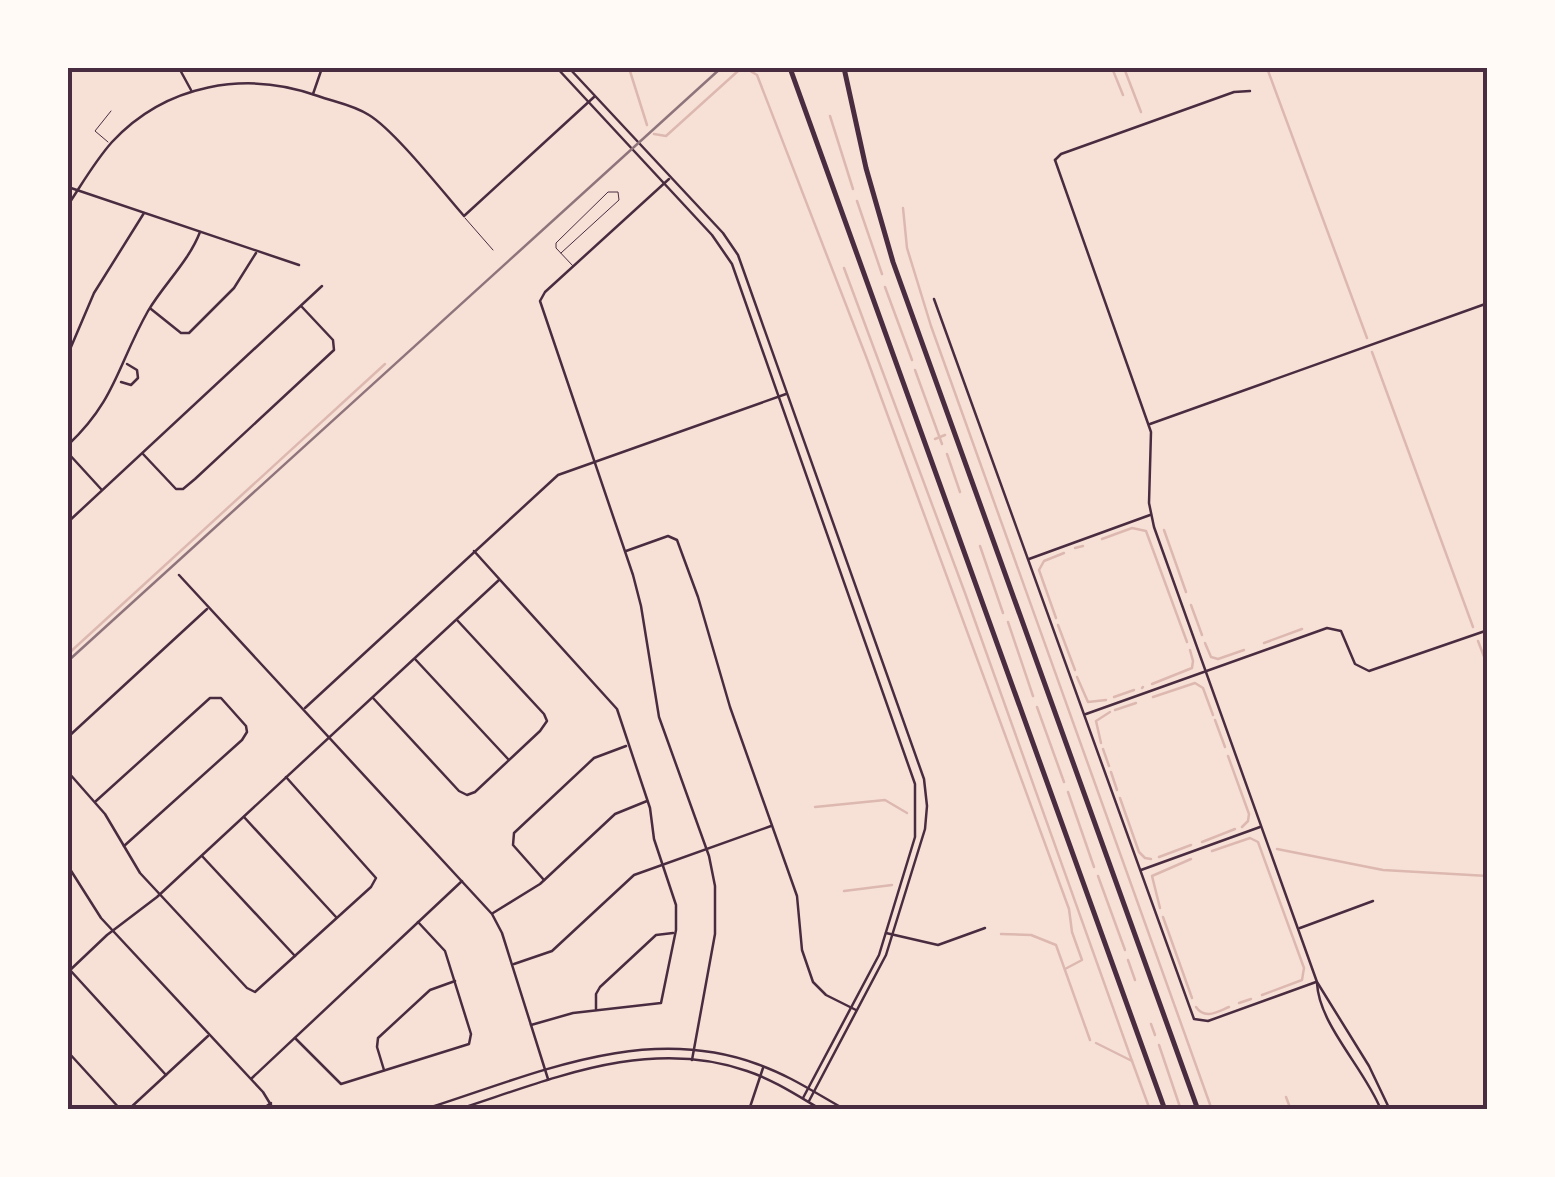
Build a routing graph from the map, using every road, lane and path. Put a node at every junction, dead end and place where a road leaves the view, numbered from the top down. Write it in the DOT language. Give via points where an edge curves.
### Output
graph roads {
  1 [pos="179,68"];
  2 [pos="322,68"];
  3 [pos="557,68"];
  4 [pos="570,68"];
  5 [pos="790,68"];
  6 [pos="844,68"];
  7 [pos="1250,91"];
  8 [pos="192,92"];
  9 [pos="313,94"];
  10 [pos="596,96"];
  11 [pos="589,102"];
  12 [pos="111,111"];
  13 [pos="111,143"];
  14 [pos="670,178"];
  15 [pos="663,184"];
  16 [pos="68,187"];
  17 [pos="77,190"];
  18 [pos="68,205"];
  19 [pos="145,212"];
  20 [pos="464,216"];
  21 [pos="200,232"];
  22 [pos="257,250"];
  23 [pos="493,250"];
  24 [pos="561,253"];
  25 [pos="299,265"];
  26 [pos="573,266"];
  27 [pos="322,286"];
  28 [pos="934,299"];
  29 [pos="1488,303"];
  30 [pos="302,306"];
  31 [pos="150,308"];
  32 [pos="68,354"];
  33 [pos="125,363"];
  34 [pos="118,380"];
  35 [pos="788,393"];
  36 [pos="779,396"];
  37 [pos="1148,425"];
  38 [pos="68,445"];
  39 [pos="68,453"];
  40 [pos="142,453"];
  41 [pos="594,460"];
  42 [pos="102,490"];
  43 [pos="1150,516"];
  44 [pos="68,522"];
  45 [pos="474,552"];
  46 [pos="626,552"];
  47 [pos="1028,559"];
  48 [pos="179,576"];
  49 [pos="500,579"];
  50 [pos="208,608"];
  51 [pos="456,619"];
  52 [pos="1488,630"];
  53 [pos="414,658"];
  54 [pos="1206,671"];
  55 [pos="372,697"];
  56 [pos="303,710"];
  57 [pos="1084,714"];
  58 [pos="68,736"];
  59 [pos="329,738"];
  60 [pos="627,746"];
  61 [pos="509,760"];
  62 [pos="68,772"];
  63 [pos="286,777"];
  64 [pos="648,800"];
  65 [pos="95,802"];
  66 [pos="244,816"];
  67 [pos="772,826"];
  68 [pos="1262,826"];
  69 [pos="124,846"];
  70 [pos="706,849"];
  71 [pos="202,855"];
  72 [pos="663,865"];
  73 [pos="68,866"];
  74 [pos="1140,870"];
  75 [pos="544,880"];
  76 [pos="462,881"];
  77 [pos="160,894"];
  78 [pos="1373,901"];
  79 [pos="492,914"];
  80 [pos="338,918"];
  81 [pos="418,922"];
  82 [pos="985,928"];
  83 [pos="1298,928"];
  84 [pos="114,930"];
  85 [pos="676,933"];
  86 [pos="886,933"];
  87 [pos="893,935"];
  88 [pos="296,957"];
  89 [pos="512,964"];
  90 [pos="68,971"];
  91 [pos="455,982"];
  92 [pos="1318,982"];
  93 [pos="851,1008"];
  94 [pos="596,1011"];
  95 [pos="858,1011"];
  96 [pos="532,1025"];
  97 [pos="210,1034"];
  98 [pos="294,1038"];
  99 [pos="695,1049"];
  100 [pos="68,1052"];
  101 [pos="692,1060"];
  102 [pos="764,1066"];
  103 [pos="546,1070"];
  104 [pos="384,1072"];
  105 [pos="166,1074"];
  106 [pos="760,1076"];
  107 [pos="251,1079"];
  108 [pos="548,1080"];
  109 [pos="808,1088"];
  110 [pos="814,1092"];
  111 [pos="803,1098"];
  112 [pos="809,1102"];
  113 [pos="271,1103"];
  114 [pos="434,1108"];
  115 [pos="120,1110"];
  116 [pos="128,1110"];
  117 [pos="261,1110"];
  118 [pos="274,1110"];
  119 [pos="422,1110"];
  120 [pos="456,1110"];
  121 [pos="748,1110"];
  122 [pos="822,1110"];
  123 [pos="846,1110"];
  124 [pos="1165,1110"];
  125 [pos="1198,1110"];
  126 [pos="1381,1110"];
  127 [pos="1390,1110"];
  1 -- 8 [label="street"];
  2 -- 9 [label="street"];
  3 -- 11 [label="street"];
  4 -- 10 [label="street"];
  5 -- 124 [label="highway"];
  6 -- 125 [label="highway" via="890,252"];
  7 -- 37 [label="street" via="1056,160"];
  8 -- 9 [label="street" via="247,82"];
  8 -- 13 [label="street" via="146,114"];
  9 -- 20 [label="street" via="376,120"];
  10 -- 11 [label="street"];
  10 -- 14 [label="street"];
  11 -- 15 [label="street"];
  11 -- 20 [label="street"];
  12 -- 13 [label="lane" via="95,131"];
  13 -- 17 [label="street"];
  14 -- 15 [label="street"];
  14 -- 35 [label="street" via="736,251"];
  15 -- 26 [label="street"];
  15 -- 36 [label="street" via="726,254"];
  16 -- 17 [label="street"];
  17 -- 18 [label="street"];
  17 -- 19 [label="street"];
  19 -- 21 [label="street"];
  19 -- 32 [label="street" via="94,293"];
  20 -- 23 [label="lane"];
  21 -- 22 [label="street"];
  21 -- 31 [label="street"];
  22 -- 25 [label="street"];
  22 -- 31 [label="street" via="229,294 189,333"];
  24 -- 24 [label="lane" via="619,200 618,192 610,191 557,242"];
  24 -- 26 [label="lane"];
  26 -- 41 [label="street" via="540,301"];
  27 -- 30 [label="street"];
  28 -- 47 [label="street"];
  29 -- 37 [label="street"];
  30 -- 40 [label="street"];
  30 -- 40 [label="street" via="333,340 334,350 188,486 174,488"];
  31 -- 33 [label="street"];
  33 -- 34 [label="street"];
  33 -- 34 [label="street" via="138,378 131,384"];
  34 -- 38 [label="street"];
  35 -- 36 [label="street"];
  35 -- 87 [label="street" via="924,779 926,829"];
  36 -- 41 [label="street"];
  36 -- 86 [label="street" via="916,784 916,836"];
  37 -- 43 [label="street"];
  39 -- 42 [label="street"];
  40 -- 42 [label="street"];
  41 -- 45 [label="street" via="554,477"];
  41 -- 46 [label="street"];
  42 -- 44 [label="street"];
  43 -- 47 [label="street"];
  43 -- 54 [label="street"];
  45 -- 49 [label="street"];
  45 -- 56 [label="street"];
  46 -- 67 [label="street" via="668,536 677,540"];
  46 -- 70 [label="street" via="642,606 657,708"];
  47 -- 57 [label="street"];
  48 -- 50 [label="street"];
  49 -- 51 [label="street"];
  49 -- 60 [label="street" via="614,703"];
  50 -- 56 [label="street"];
  50 -- 58 [label="street"];
  51 -- 53 [label="street"];
  51 -- 61 [label="street" via="547,719"];
  52 -- 54 [label="street" via="1369,671 1355,664 1341,631 1330,627"];
  53 -- 55 [label="street"];
  53 -- 61 [label="street"];
  54 -- 57 [label="street"];
  54 -- 68 [label="street"];
  55 -- 59 [label="street"];
  55 -- 61 [label="street" via="464,794 473,794"];
  56 -- 59 [label="street"];
  57 -- 74 [label="street"];
  59 -- 63 [label="street"];
  59 -- 76 [label="street"];
  60 -- 64 [label="street"];
  60 -- 75 [label="street" via="596,756 514,833 514,844"];
  62 -- 65 [label="street"];
  63 -- 66 [label="street"];
  63 -- 80 [label="street" via="376,875 374,885"];
  64 -- 72 [label="street"];
  64 -- 75 [label="street" via="615,814"];
  65 -- 69 [label="street"];
  65 -- 69 [label="street" via="210,698 223,700 246,726 242,740"];
  66 -- 71 [label="street"];
  66 -- 80 [label="street"];
  67 -- 70 [label="street"];
  67 -- 93 [label="street" via="798,900 802,950 814,984"];
  68 -- 74 [label="street"];
  68 -- 83 [label="street"];
  69 -- 77 [label="street"];
  70 -- 72 [label="street"];
  70 -- 99 [label="street" via="717,917"];
  71 -- 77 [label="street"];
  71 -- 88 [label="street"];
  72 -- 85 [label="street" via="676,901"];
  72 -- 89 [label="street" via="632,877 552,951"];
  73 -- 84 [label="street"];
  74 -- 92 [label="street" via="1196,1021"];
  75 -- 79 [label="street"];
  76 -- 79 [label="street"];
  76 -- 81 [label="street"];
  77 -- 84 [label="street"];
  77 -- 88 [label="street" via="251,991"];
  78 -- 83 [label="street"];
  79 -- 89 [label="street"];
  80 -- 88 [label="street"];
  81 -- 91 [label="street" via="445,952"];
  81 -- 98 [label="street"];
  82 -- 87 [label="street" via="938,945"];
  83 -- 92 [label="street"];
  84 -- 90 [label="street"];
  84 -- 97 [label="street"];
  85 -- 94 [label="street" via="656,935 602,985"];
  85 -- 94 [label="street" via="661,1003"];
  86 -- 87 [label="street"];
  86 -- 93 [label="street"];
  87 -- 95 [label="street"];
  89 -- 96 [label="street"];
  90 -- 105 [label="street"];
  91 -- 104 [label="street" via="428,992 378,1038"];
  91 -- 104 [label="street" via="469,1044"];
  92 -- 126 [label="street" via="1326,1013"];
  92 -- 127 [label="street"];
  93 -- 95 [label="street"];
  93 -- 109 [label="street"];
  94 -- 96 [label="street"];
  95 -- 110 [label="street"];
  96 -- 103 [label="street"];
  97 -- 105 [label="street"];
  97 -- 107 [label="street"];
  98 -- 104 [label="street" via="341,1084"];
  98 -- 107 [label="street"];
  99 -- 101 [label="street"];
  99 -- 102 [label="street"];
  99 -- 103 [label="street" via="624,1050"];
  100 -- 115 [label="street"];
  101 -- 106 [label="street"];
  101 -- 108 [label="street" via="628,1059"];
  102 -- 106 [label="street"];
  102 -- 109 [label="street"];
  103 -- 108 [label="street"];
  103 -- 114 [label="street"];
  105 -- 116 [label="street"];
  106 -- 111 [label="street"];
  106 -- 121 [label="street"];
  107 -- 113 [label="street"];
  108 -- 120 [label="street"];
  109 -- 110 [label="street"];
  109 -- 111 [label="street"];
  110 -- 112 [label="street"];
  110 -- 123 [label="street"];
  111 -- 112 [label="street"];
  112 -- 122 [label="street"];
  113 -- 117 [label="street"];
  113 -- 118 [label="street"];
  114 -- 119 [label="street"];
}
